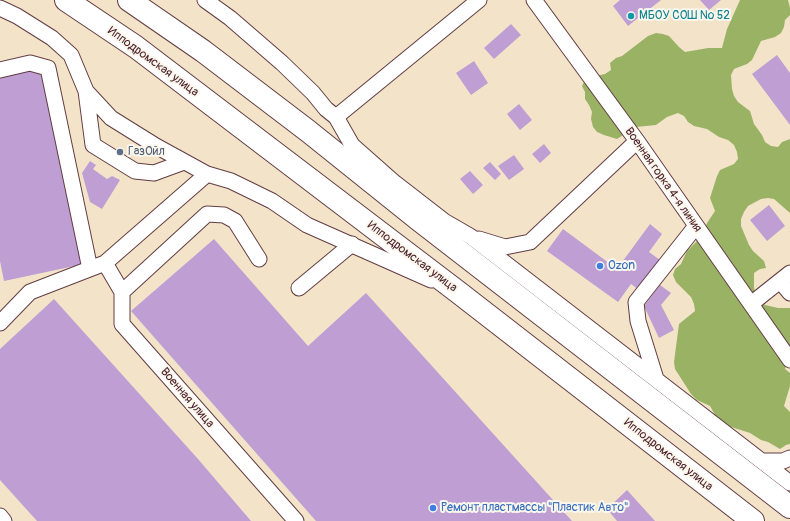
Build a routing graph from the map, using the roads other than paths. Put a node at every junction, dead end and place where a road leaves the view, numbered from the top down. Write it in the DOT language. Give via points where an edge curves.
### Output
graph roads {
  1 [pos="66,0"];
  2 [pos="129,0"];
  3 [pos="205,0"];
  4 [pos="479,0"];
  5 [pos="534,0"];
  6 [pos="0,8"];
  7 [pos="0,70"];
  8 [pos="86,91"];
  9 [pos="336,117"];
  10 [pos="637,141"];
  11 [pos="184,162"];
  12 [pos="207,174"];
  13 [pos="696,226"];
  14 [pos="470,236"];
  15 [pos="352,244"];
  16 [pos="259,259"];
  17 [pos="105,263"];
  18 [pos="90,268"];
  19 [pos="785,277"];
  20 [pos="298,288"];
  21 [pos="122,292"];
  22 [pos="458,292"];
  23 [pos="790,293"];
  24 [pos="751,304"];
  25 [pos="0,323"];
  26 [pos="790,360"];
  27 [pos="656,380"];
  28 [pos="790,458"];
  29 [pos="762,461"];
  30 [pos="790,483"];
  31 [pos="790,507"];
  32 [pos="0,516"];
  33 [pos="4,521"];
  34 [pos="296,521"];
  35 [pos="753,521"];
  1 -- 22 [label="highway, Ипподромская улица" via="136,48"];
  2 -- 31 [label="highway" via="203,51 308,131 418,220"];
  3 -- 9 [label="street" via="282,63"];
  4 -- 9 [label="street"];
  5 -- 10 [label="street, Военная горка 4-я линия"];
  6 -- 8 [label="street" via="52,38 70,55"];
  7 -- 18 [label="street" via="30,63 48,68"];
  8 -- 11 [label="street" via="111,118"];
  8 -- 11 [label="street" via="93,145 134,171 154,173"];
  9 -- 14 [label="street" via="352,145 444,221"];
  10 -- 13 [label="street, Военная горка 4-я линия"];
  10 -- 14 [label="street" via="530,242 505,247"];
  11 -- 12 [label="street"];
  12 -- 15 [label="street" via="231,181 258,194 307,225"];
  12 -- 17 [label="street"];
  13 -- 24 [label="street, Военная горка 4-я линия"];
  13 -- 27 [label="street" via="636,302 638,320"];
  14 -- 27 [label="street"];
  15 -- 20 [label="street"];
  15 -- 22 [label="street"];
  16 -- 21 [label="street" via="235,221 224,215 207,214"];
  17 -- 18 [label="street"];
  17 -- 21 [label="street"];
  18 -- 25 [label="street" via="30,292"];
  19 -- 23 [label="street"];
  19 -- 24 [label="street"];
  21 -- 34 [label="street, Военная улица" via="122,324"];
  22 -- 35 [label="highway, Ипподромская улица"];
  24 -- 26 [label="street, Военная горка 4-я линия"];
  27 -- 29 [label="street"];
  28 -- 29 [label="street" via="783,461"];
  29 -- 30 [label="street"];
  32 -- 33 [label="street"];
}
